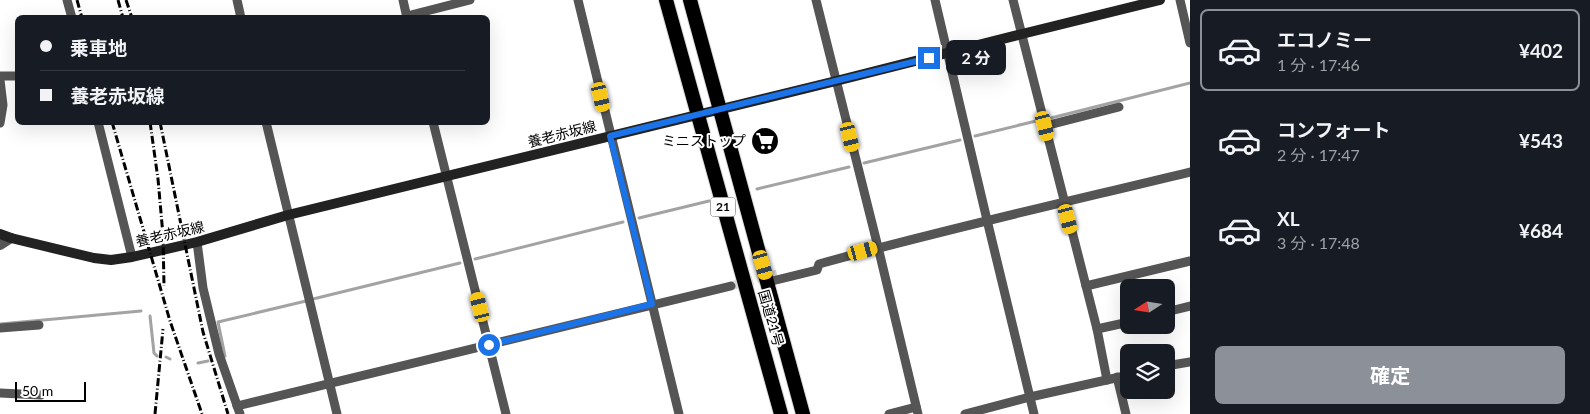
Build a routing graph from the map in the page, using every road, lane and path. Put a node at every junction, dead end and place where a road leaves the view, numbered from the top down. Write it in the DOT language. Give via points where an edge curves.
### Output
graph roads {
  1 [pos="67,0"];
  2 [pos="236,0"];
  3 [pos="403,0"];
  4 [pos="470,0"];
  5 [pos="578,0"];
  6 [pos="666,0"];
  7 [pos="690,0"];
  8 [pos="816,0"];
  9 [pos="935,0"];
  10 [pos="1013,0"];
  11 [pos="1160,0"];
  12 [pos="1180,0"];
  13 [pos="71,15"];
  14 [pos="240,15"];
  15 [pos="407,15"];
  16 [pos="414,15"];
  17 [pos="1022,34"];
  18 [pos="1190,43"];
  19 [pos="948,53"];
  20 [pos="15,76"];
  21 [pos="0,78"];
  22 [pos="836,81"];
  23 [pos="1119,106"];
  24 [pos="719,109"];
  25 [pos="697,114"];
  26 [pos="0,123"];
  27 [pos="99,125"];
  28 [pos="267,125"];
  29 [pos="434,125"];
  30 [pos="1045,126"];
  31 [pos="610,136"];
  32 [pos="1190,172"];
  33 [pos="446,176"];
  34 [pos="1064,202"];
  35 [pos="288,215"];
  36 [pos="986,220"];
  37 [pos="0,234"];
  38 [pos="11,238"];
  39 [pos="198,242"];
  40 [pos="0,245"];
  41 [pos="878,247"];
  42 [pos="132,257"];
  43 [pos="1190,261"];
  44 [pos="772,278"];
  45 [pos="731,286"];
  46 [pos="1086,286"];
  47 [pos="652,304"];
  48 [pos="1190,306"];
  49 [pos="1175,310"];
  50 [pos="1120,324"];
  51 [pos="40,325"];
  52 [pos="0,328"];
  53 [pos="1098,329"];
  54 [pos="489,345"];
  55 [pos="1190,362"];
  56 [pos="1175,364"];
  57 [pos="1120,377"];
  58 [pos="1112,379"];
  59 [pos="329,383"];
  60 [pos="0,393"];
  61 [pos="41,395"];
  62 [pos="1030,397"];
  63 [pos="238,410"];
  64 [pos="917,411"];
  65 [pos="337,414"];
  66 [pos="506,414"];
  67 [pos="678,414"];
  68 [pos="781,414"];
  69 [pos="803,414"];
  70 [pos="889,414"];
  71 [pos="965,414"];
  72 [pos="1034,414"];
  73 [pos="1126,414"];
  1 -- 13 [label="street"];
  2 -- 14 [label="street"];
  3 -- 15 [label="street"];
  4 -- 16 [label="street"];
  5 -- 31 [label="street"];
  6 -- 25 [label="highway, 国道21号 / 21"];
  7 -- 24 [label="highway, 国道21号 / 21"];
  8 -- 22 [label="street"];
  9 -- 19 [label="street"];
  10 -- 17 [label="street"];
  11 -- 17 [label="main road, 養老赤坂線"];
  12 -- 18 [label="street"];
  17 -- 19 [label="main road, 養老赤坂線"];
  17 -- 30 [label="street"];
  19 -- 22 [label="main road, 養老赤坂線"];
  19 -- 36 [label="street"];
  20 -- 21 [label="street"];
  21 -- 26 [label="street" via="3,105"];
  22 -- 24 [label="main road, 養老赤坂線"];
  22 -- 41 [label="street"];
  23 -- 30 [label="street"];
  24 -- 25 [label="main road, 養老赤坂線"];
  24 -- 44 [label="highway, 国道21号 / 21"];
  25 -- 31 [label="main road, 養老赤坂線"];
  25 -- 68 [label="highway, 国道21号 / 21"];
  27 -- 42 [label="street"];
  28 -- 35 [label="street"];
  29 -- 33 [label="street"];
  30 -- 34 [label="street"];
  31 -- 33 [label="main road, 養老赤坂線"];
  31 -- 47 [label="street"];
  32 -- 34 [label="street"];
  33 -- 35 [label="main road, 養老赤坂線"];
  33 -- 54 [label="street"];
  34 -- 36 [label="street"];
  34 -- 46 [label="street"];
  35 -- 39 [label="main road, 養老赤坂線"];
  35 -- 59 [label="street"];
  36 -- 41 [label="street"];
  36 -- 62 [label="street"];
  37 -- 38 [label="main road, 養老赤坂線"];
  38 -- 40 [label="street"];
  38 -- 42 [label="main road, 養老赤坂線" via="94,258"];
  39 -- 42 [label="main road, 養老赤坂線"];
  39 -- 63 [label="street" via="203,288 212,326"];
  41 -- 44 [label="street" via="819,264 817,270"];
  41 -- 64 [label="street"];
  43 -- 46 [label="street"];
  44 -- 69 [label="highway, 国道21号 / 21"];
  45 -- 47 [label="street"];
  46 -- 53 [label="street"];
  47 -- 54 [label="street"];
  47 -- 67 [label="street"];
  48 -- 49 [label="street"];
  50 -- 53 [label="street"];
  51 -- 52 [label="street"];
  53 -- 58 [label="street"];
  54 -- 59 [label="street"];
  54 -- 66 [label="street"];
  55 -- 56 [label="street"];
  57 -- 58 [label="street"];
  58 -- 62 [label="street"];
  58 -- 73 [label="street"];
  59 -- 63 [label="street"];
  59 -- 65 [label="street"];
  60 -- 61 [label="street"];
  62 -- 71 [label="street"];
  62 -- 72 [label="street"];
  64 -- 70 [label="street"];
}
